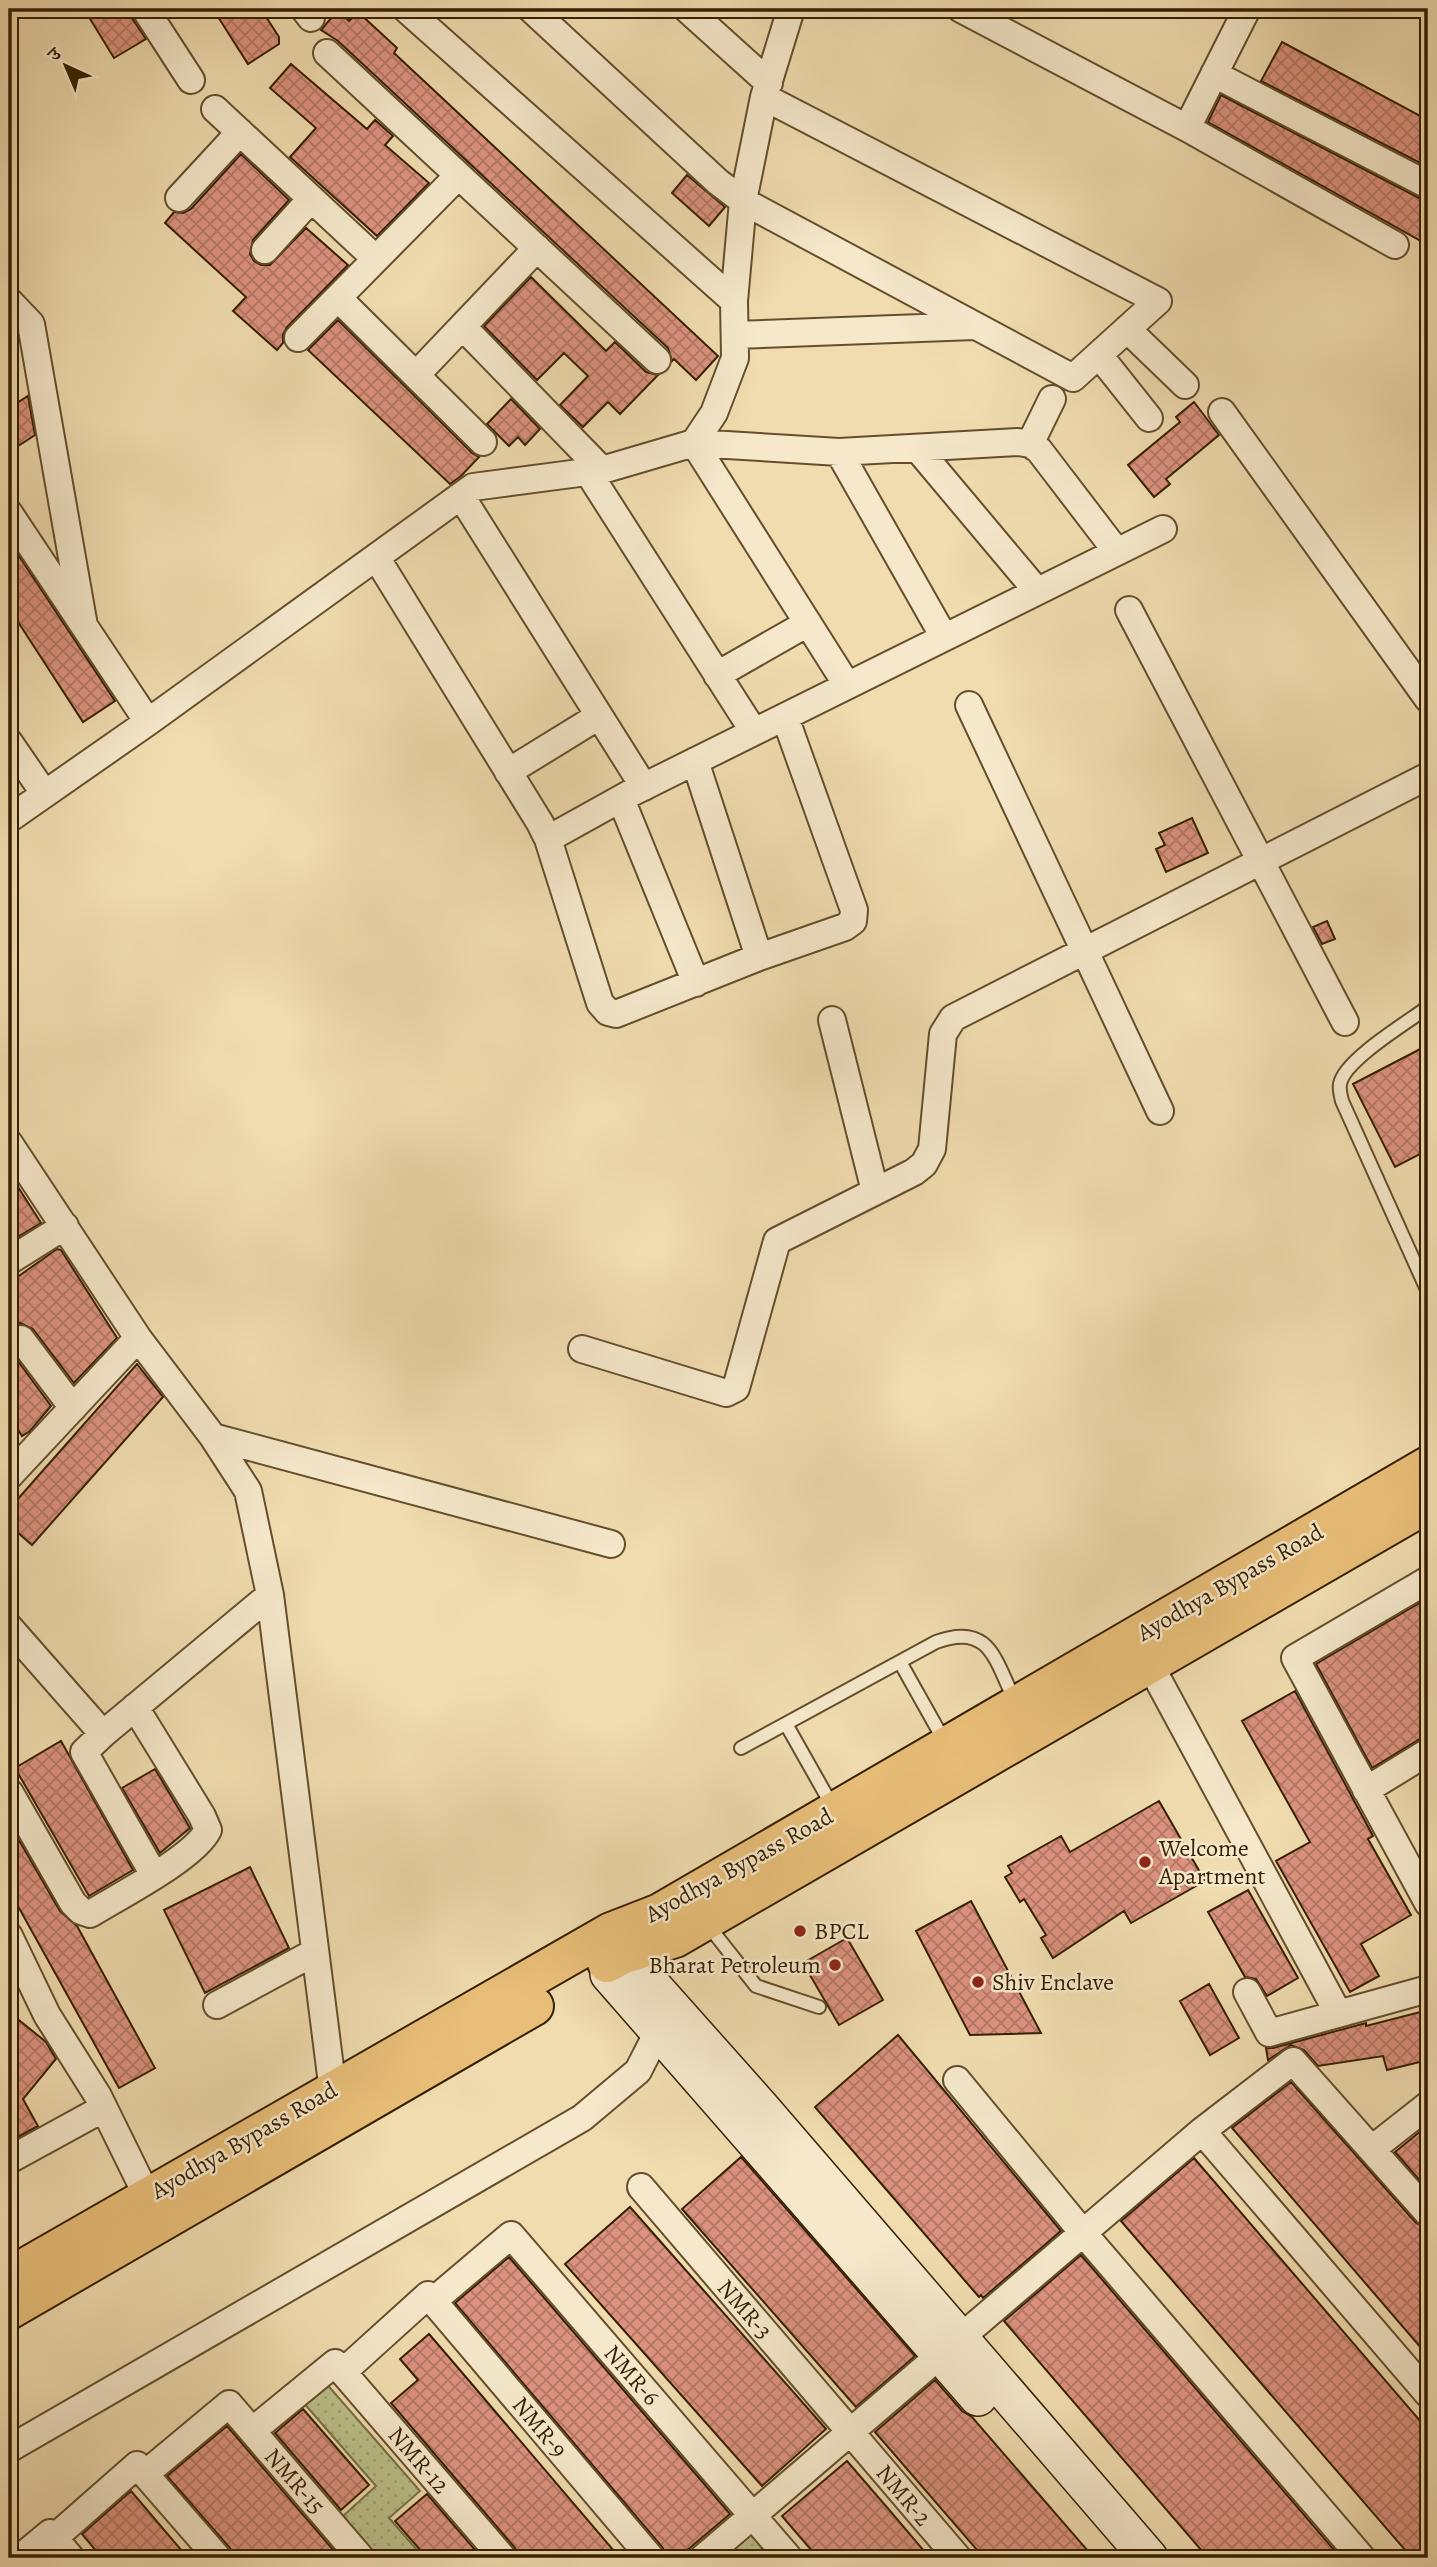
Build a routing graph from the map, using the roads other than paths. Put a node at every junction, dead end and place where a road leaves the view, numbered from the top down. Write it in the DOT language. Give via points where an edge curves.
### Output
graph roads {
  1 [pos="145,9"];
  2 [pos="406,9"];
  3 [pos="531,9"];
  4 [pos="687,9"];
  5 [pos="791,9"];
  6 [pos="961,9"];
  7 [pos="1247,9"];
  8 [pos="327,53"];
  9 [pos="1214,74"];
  10 [pos="191,80"];
  11 [pos="766,90"];
  12 [pos="215,109"];
  13 [pos="1187,128"];
  14 [pos="240,131"];
  15 [pos="458,176"];
  16 [pos="1428,185"];
  17 [pos="179,198"];
  18 [pos="311,199"];
  19 [pos="743,201"];
  20 [pos="1395,245"];
  21 [pos="537,248"];
  22 [pos="265,250"];
  23 [pos="376,259"];
  24 [pos="338,298"];
  25 [pos="9,301"];
  26 [pos="734,301"];
  27 [pos="977,326"];
  28 [pos="463,327"];
  29 [pos="1127,329"];
  30 [pos="20,331"];
  31 [pos="735,335"];
  32 [pos="298,338"];
  33 [pos="1099,355"];
  34 [pos="657,360"];
  35 [pos="416,375"];
  36 [pos="1185,386"];
  37 [pos="1052,399"];
  38 [pos="1222,412"];
  39 [pos="1149,418"];
  40 [pos="483,442"];
  41 [pos="694,443"];
  42 [pos="1030,444"];
  43 [pos="917,448"];
  44 [pos="839,452"];
  45 [pos="595,471"];
  46 [pos="461,496"];
  47 [pos="9,513"];
  48 [pos="1163,529"];
  49 [pos="1117,552"];
  50 [pos="376,558"];
  51 [pos="1037,591"];
  52 [pos="1129,610"];
  53 [pos="808,623"];
  54 [pos="84,626"];
  55 [pos="944,637"];
  56 [pos="717,675"];
  57 [pos="847,685"];
  58 [pos="1428,699"];
  59 [pos="969,705"];
  60 [pos="599,716"];
  61 [pos="785,717"];
  62 [pos="148,722"];
  63 [pos="754,732"];
  64 [pos="9,742"];
  65 [pos="695,761"];
  66 [pos="508,772"];
  67 [pos="1428,776"];
  68 [pos="44,793"];
  69 [pos="632,793"];
  70 [pos="9,819"];
  71 [pos="548,839"];
  72 [pos="1261,862"];
  73 [pos="1084,950"];
  74 [pos="760,957"];
  75 [pos="696,983"];
  76 [pos="1428,1007"];
  77 [pos="832,1020"];
  78 [pos="1345,1022"];
  79 [pos="1160,1111"];
  80 [pos="9,1143"];
  81 [pos="875,1191"];
  82 [pos="65,1226"];
  83 [pos="9,1261"];
  84 [pos="1428,1292"];
  85 [pos="138,1338"];
  86 [pos="21,1339"];
  87 [pos="582,1349"];
  88 [pos="73,1408"];
  89 [pos="213,1437"];
  90 [pos="1428,1466"];
  91 [pos="9,1476"];
  92 [pos="1428,1503"];
  93 [pos="611,1544"];
  94 [pos="1428,1580"];
  95 [pos="270,1595"];
  96 [pos="9,1627"];
  97 [pos="900,1662"];
  98 [pos="1149,1663"];
  99 [pos="1017,1706"];
  100 [pos="135,1707"];
  101 [pos="786,1724"];
  102 [pos="103,1734"];
  103 [pos="947,1746"];
  104 [pos="741,1748"];
  105 [pos="1428,1752"];
  106 [pos="1366,1790"];
  107 [pos="10,1793"];
  108 [pos="842,1824"];
  109 [pos="154,1875"];
  110 [pos="1428,1903"];
  111 [pos="705,1921"];
  112 [pos="9,1936"];
  113 [pos="606,1949"];
  114 [pos="316,1952"];
  115 [pos="9,1981"];
  116 [pos="1428,1989"];
  117 [pos="1247,1992"];
  118 [pos="217,2005"];
  119 [pos="819,2007"];
  120 [pos="1338,2013"];
  121 [pos="47,2015"];
  122 [pos="665,2018"];
  123 [pos="957,2080"];
  124 [pos="334,2105"];
  125 [pos="1428,2105"];
  126 [pos="104,2108"];
  127 [pos="1202,2131"];
  128 [pos="1372,2149"];
  129 [pos="9,2160"];
  130 [pos="641,2187"];
  131 [pos="153,2210"];
  132 [pos="1428,2213"];
  133 [pos="1084,2234"];
  134 [pos="9,2277"];
  135 [pos="431,2298"];
  136 [pos="9,2310"];
  137 [pos="950,2347"];
  138 [pos="339,2367"];
  139 [pos="1428,2394"];
  140 [pos="252,2431"];
  141 [pos="850,2432"];
  142 [pos="9,2449"];
  143 [pos="145,2474"];
  144 [pos="753,2516"];
  145 [pos="52,2535"];
  146 [pos="20,2558"];
  147 [pos="71,2558"];
  148 [pos="218,2558"];
  149 [pos="361,2558"];
  150 [pos="503,2558"];
  151 [pos="651,2558"];
  152 [pos="703,2558"];
  153 [pos="789,2558"];
  154 [pos="958,2558"];
  155 [pos="1121,2558"];
  156 [pos="1149,2558"];
  157 [pos="1362,2558"];
  1 -- 10 [label="street"];
  2 -- 26 [label="street"];
  3 -- 19 [label="street"];
  4 -- 11 [label="street"];
  5 -- 11 [label="street"];
  6 -- 13 [label="street"];
  7 -- 9 [label="street"];
  8 -- 15 [label="street"];
  9 -- 13 [label="street"];
  9 -- 16 [label="street"];
  11 -- 19 [label="street"];
  11 -- 29 [label="street" via="1158,301"];
  12 -- 14 [label="street"];
  13 -- 20 [label="street"];
  14 -- 17 [label="street"];
  14 -- 18 [label="street"];
  15 -- 21 [label="street"];
  15 -- 23 [label="street"];
  18 -- 22 [label="street"];
  18 -- 23 [label="street"];
  19 -- 26 [label="street"];
  19 -- 27 [label="street"];
  21 -- 28 [label="street"];
  21 -- 34 [label="street"];
  23 -- 24 [label="street"];
  24 -- 32 [label="street"];
  24 -- 35 [label="street"];
  25 -- 30 [label="street"];
  26 -- 31 [label="street"];
  27 -- 31 [label="street"];
  27 -- 33 [label="street" via="1073,378"];
  28 -- 35 [label="street"];
  28 -- 45 [label="street"];
  29 -- 33 [label="street"];
  29 -- 36 [label="street"];
  30 -- 54 [label="street"];
  31 -- 41 [label="street" via="735,358 723,390"];
  33 -- 39 [label="street"];
  35 -- 40 [label="street"];
  37 -- 42 [label="street"];
  38 -- 58 [label="street"];
  41 -- 44 [label="street"];
  41 -- 45 [label="street"];
  41 -- 53 [label="street"];
  42 -- 43 [label="street"];
  42 -- 49 [label="street"];
  43 -- 44 [label="street"];
  43 -- 51 [label="street"];
  44 -- 55 [label="street"];
  45 -- 46 [label="street" via="473,487"];
  45 -- 56 [label="street"];
  46 -- 50 [label="street"];
  46 -- 60 [label="street"];
  47 -- 54 [label="street"];
  48 -- 49 [label="street"];
  49 -- 51 [label="street"];
  50 -- 62 [label="street"];
  50 -- 66 [label="street"];
  51 -- 55 [label="street"];
  52 -- 72 [label="street"];
  53 -- 56 [label="street"];
  53 -- 57 [label="street"];
  54 -- 62 [label="street"];
  55 -- 57 [label="street"];
  56 -- 63 [label="street"];
  57 -- 61 [label="street"];
  59 -- 73 [label="street"];
  60 -- 66 [label="street"];
  60 -- 69 [label="street"];
  61 -- 63 [label="street"];
  61 -- 74 [label="street" via="854,910 853,921"];
  62 -- 68 [label="street"];
  63 -- 65 [label="street"];
  64 -- 68 [label="street"];
  65 -- 69 [label="street"];
  65 -- 74 [label="street"];
  66 -- 71 [label="street"];
  67 -- 72 [label="street"];
  68 -- 70 [label="street"];
  69 -- 71 [label="street"];
  69 -- 75 [label="street"];
  71 -- 75 [label="street" via="600,1003 608,1012 616,1014"];
  72 -- 73 [label="street"];
  72 -- 78 [label="street"];
  73 -- 79 [label="street"];
  73 -- 81 [label="street" via="961,1013 947,1025 930,1157 914,1172"];
  74 -- 75 [label="street"];
  76 -- 84 [label="lane" via="1373,1046 1348,1068 1340,1084 1342,1101"];
  77 -- 81 [label="street"];
  80 -- 82 [label="street"];
  81 -- 87 [label="street" via="777,1241 736,1388 726,1393"];
  82 -- 83 [label="street"];
  82 -- 85 [label="street"];
  85 -- 88 [label="street"];
  85 -- 89 [label="street"];
  86 -- 88 [label="street"];
  88 -- 91 [label="street"];
  89 -- 93 [label="street"];
  89 -- 95 [label="street" via="248,1491"];
  90 -- 99 [label="main road, Ayodhya Bypass Road"];
  92 -- 98 [label="main road, Ayodhya Bypass Road"];
  94 -- 106 [label="street" via="1295,1658"];
  95 -- 100 [label="street"];
  95 -- 114 [label="street"];
  96 -- 102 [label="street"];
  97 -- 99 [label="lane" via="955,1635 973,1636 990,1649"];
  97 -- 101 [label="lane"];
  97 -- 103 [label="lane"];
  98 -- 108 [label="main road, Ayodhya Bypass Road"];
  98 -- 120 [label="street"];
  99 -- 103 [label="main road, Ayodhya Bypass Road"];
  100 -- 102 [label="street"];
  100 -- 109 [label="street" via="208,1830 202,1842"];
  101 -- 104 [label="lane"];
  101 -- 108 [label="lane"];
  102 -- 109 [label="street" via="84,1752"];
  103 -- 108 [label="main road, Ayodhya Bypass Road"];
  105 -- 106 [label="street"];
  106 -- 110 [label="street"];
  107 -- 109 [label="street" via="80,1911 90,1914"];
  108 -- 111 [label="main road, Ayodhya Bypass Road"];
  108 -- 113 [label="main road, Ayodhya Bypass Road" via="660,1913"];
  111 -- 113 [label="main road, Ayodhya Bypass Road" via="675,1938"];
  111 -- 119 [label="lane" via="757,1986"];
  112 -- 121 [label="street"];
  113 -- 122 [label="street"];
  113 -- 124 [label="main road, Ayodhya Bypass Road"];
  114 -- 118 [label="street"];
  114 -- 124 [label="street"];
  115 -- 121 [label="street"];
  116 -- 120 [label="street"];
  117 -- 120 [label="street" via="1269,2033"];
  121 -- 126 [label="street"];
  122 -- 137 [label="street"];
  122 -- 142 [label="street" via="638,2071 582,2118"];
  123 -- 133 [label="street"];
  124 -- 131 [label="main road, Ayodhya Bypass Road"];
  125 -- 128 [label="street"];
  126 -- 129 [label="street"];
  126 -- 131 [label="street"];
  127 -- 128 [label="street" via="1293,2061"];
  127 -- 133 [label="street"];
  127 -- 139 [label="street"];
  128 -- 132 [label="street"];
  130 -- 141 [label="street, NMR-3"];
  131 -- 134 [label="main road, Ayodhya Bypass Road"];
  131 -- 136 [label="main road, Ayodhya Bypass Road"];
  133 -- 137 [label="street"];
  133 -- 157 [label="street"];
  135 -- 138 [label="street"];
  135 -- 144 [label="street, NMR-6" via="510,2235"];
  135 -- 151 [label="street, NMR-9"];
  137 -- 141 [label="street"];
  137 -- 155 [label="street"];
  137 -- 156 [label="street"];
  138 -- 140 [label="street"];
  138 -- 150 [label="street, NMR-12"];
  140 -- 143 [label="street, NMR-15" via="229,2404"];
  140 -- 149 [label="street, NMR-15"];
  141 -- 144 [label="street"];
  141 -- 154 [label="street, NMR-2"];
  143 -- 145 [label="street" via="137,2465"];
  143 -- 148 [label="street"];
  144 -- 152 [label="street"];
  144 -- 153 [label="street, NMR-6"];
  145 -- 146 [label="street"];
  145 -- 147 [label="street"];
}
